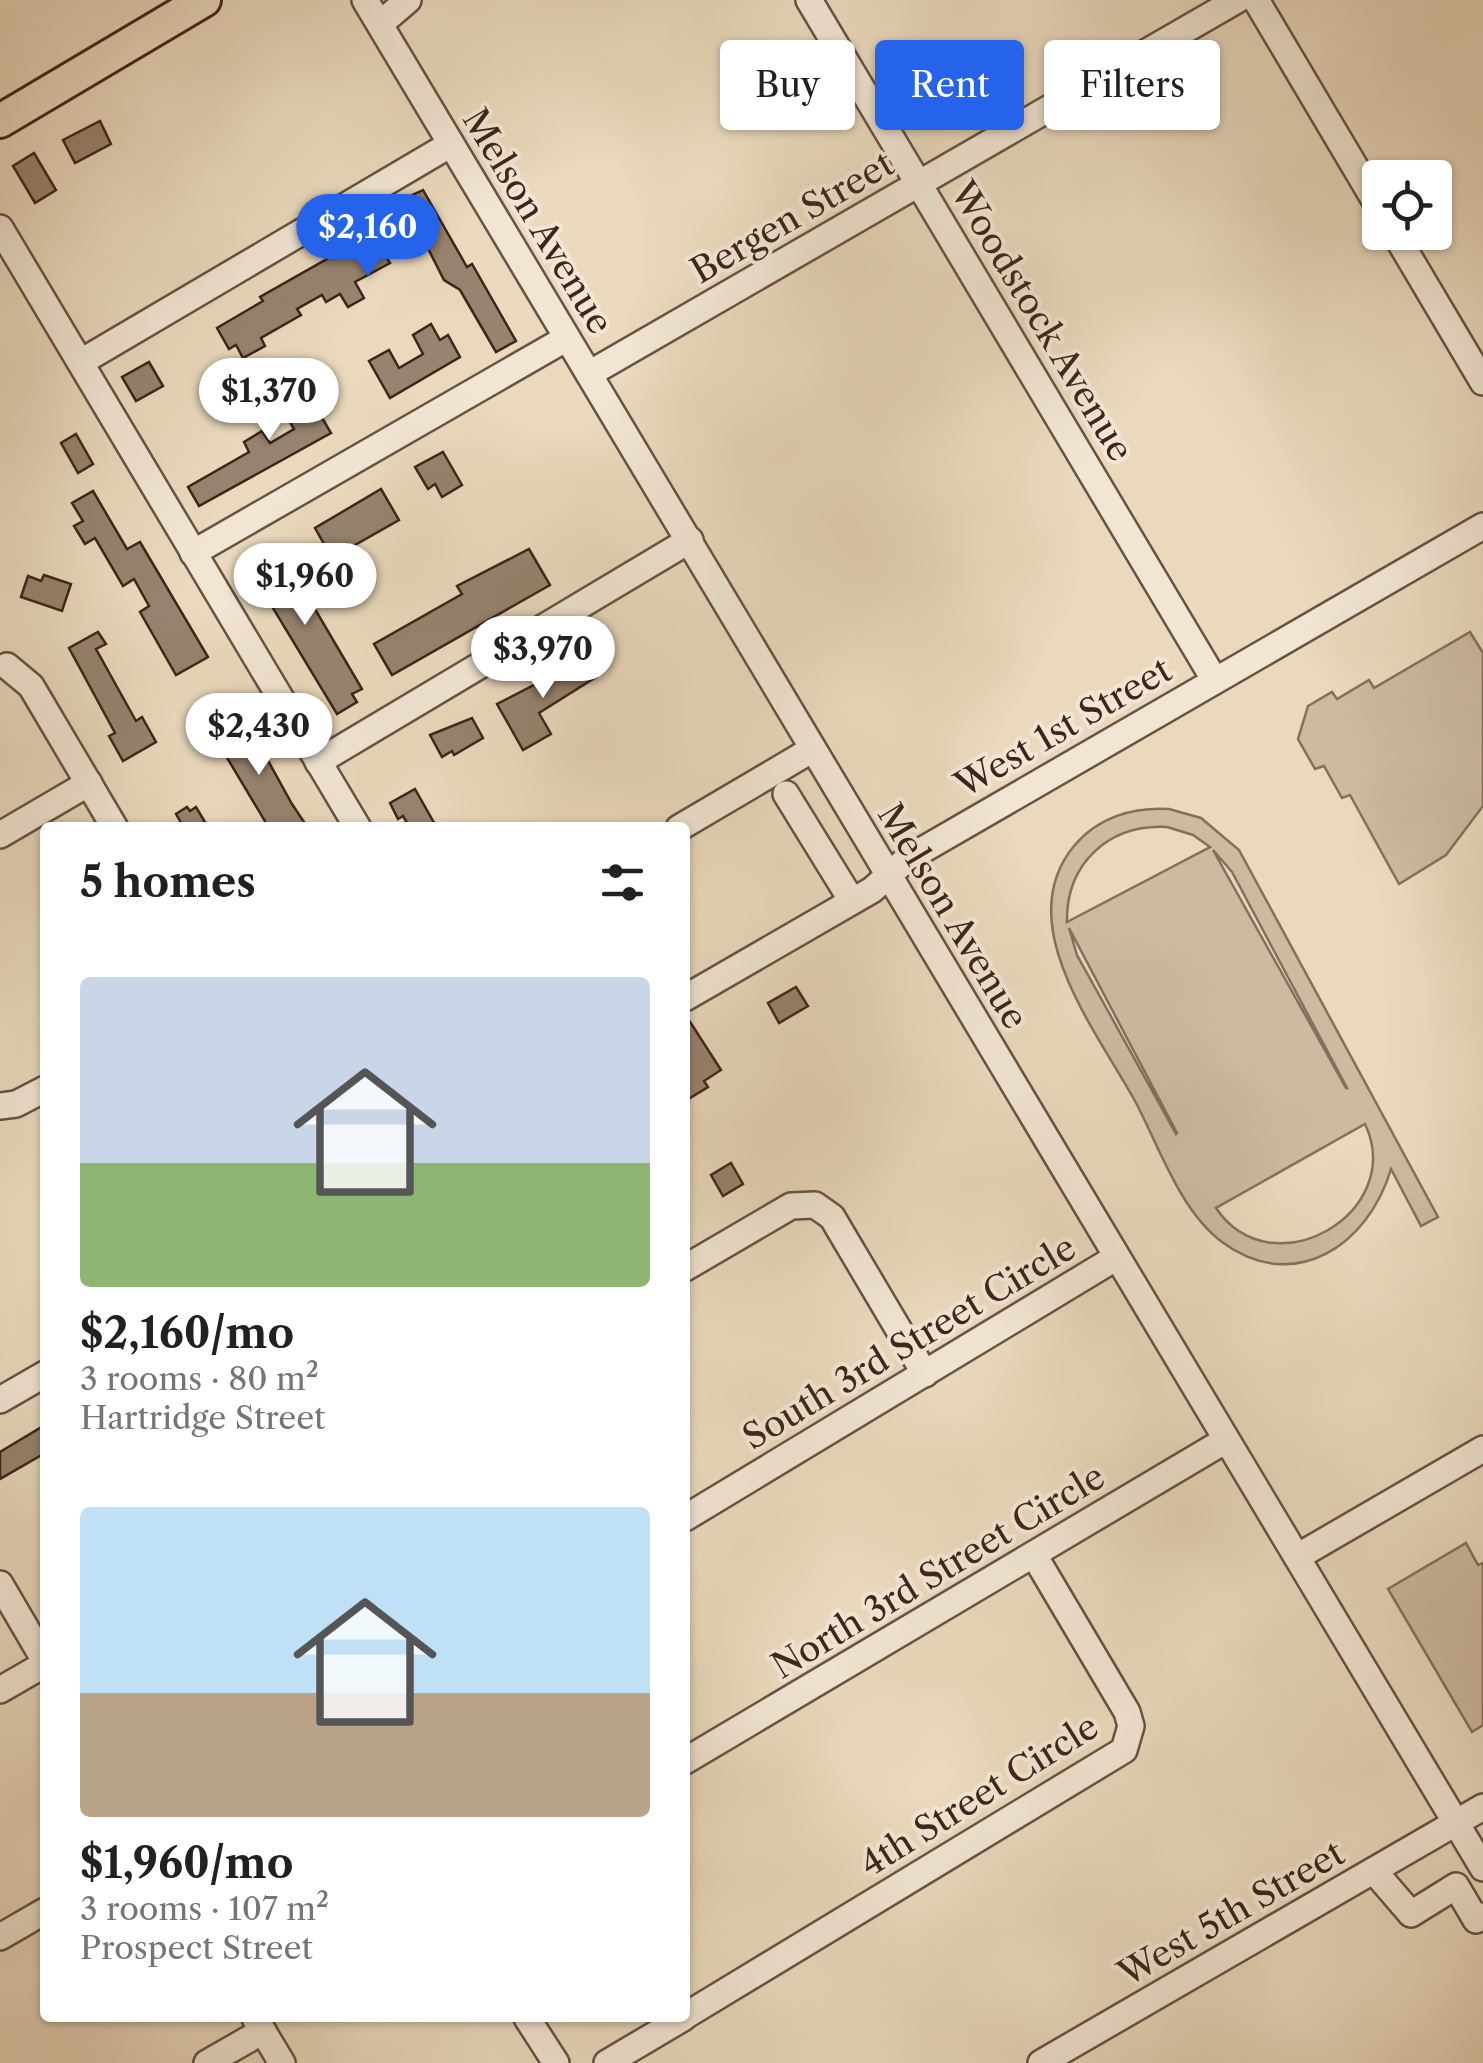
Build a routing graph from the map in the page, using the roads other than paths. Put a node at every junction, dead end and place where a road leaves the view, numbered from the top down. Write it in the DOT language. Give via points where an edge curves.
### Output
graph roads {
  1 [pos="204,0"];
  2 [pos="365,0"];
  3 [pos="408,0"];
  4 [pos="809,0"];
  5 [pos="1237,0"];
  6 [pos="1256,0"];
  7 [pos="380,24"];
  8 [pos="0,121"];
  9 [pos="451,144"];
  10 [pos="1362,179"];
  11 [pos="920,184"];
  12 [pos="0,228"];
  13 [pos="1405,250"];
  14 [pos="566,338"];
  15 [pos="81,362"];
  16 [pos="589,374"];
  17 [pos="1483,382"];
  18 [pos="1483,526"];
  19 [pos="690,540"];
  20 [pos="193,552"];
  21 [pos="7,666"];
  22 [pos="1214,679"];
  23 [pos="812,749"];
  24 [pos="318,762"];
  25 [pos="88,783"];
  26 [pos="786,794"];
  27 [pos="848,809"];
  28 [pos="111,822"];
  29 [pos="354,822"];
  30 [pos="689,822"];
  31 [pos="811,832"];
  32 [pos="0,836"];
  33 [pos="888,875"];
  34 [pos="852,900"];
  35 [pos="690,995"];
  36 [pos="40,1091"];
  37 [pos="1,1106"];
  38 [pos="1117,1257"];
  39 [pos="690,1265"];
  40 [pos="924,1374"];
  41 [pos="40,1377"];
  42 [pos="0,1400"];
  43 [pos="1226,1440"];
  44 [pos="1483,1449"];
  45 [pos="690,1515"];
  46 [pos="1034,1555"];
  47 [pos="1297,1557"];
  48 [pos="0,1584"];
  49 [pos="40,1654"];
  50 [pos="40,1666"];
  51 [pos="0,1690"];
  52 [pos="690,1758"];
  53 [pos="1483,1807"];
  54 [pos="1455,1822"];
  55 [pos="1483,1868"];
  56 [pos="1374,1871"];
  57 [pos="40,1915"];
  58 [pos="1483,1916"];
  59 [pos="0,1938"];
  60 [pos="690,2013"];
  61 [pos="530,2022"];
  62 [pos="676,2022"];
  63 [pos="259,2024"];
  64 [pos="207,2063"];
  65 [pos="282,2063"];
  66 [pos="556,2063"];
  67 [pos="607,2063"];
  68 [pos="1041,2063"];
  1 -- 8 [label="main road"];
  2 -- 7 [label="street, Melson Avenue"];
  3 -- 7 [label="street"];
  4 -- 11 [label="street, Woodstock Avenue"];
  5 -- 11 [label="street, Bergen Street"];
  6 -- 10 [label="street"];
  7 -- 9 [label="street, Melson Avenue"];
  9 -- 14 [label="street, Melson Avenue"];
  9 -- 15 [label="street"];
  11 -- 16 [label="street, Bergen Street"];
  11 -- 22 [label="street, Woodstock Avenue"];
  12 -- 15 [label="street"];
  13 -- 17 [label="street"];
  14 -- 16 [label="street, Melson Avenue"];
  14 -- 20 [label="street"];
  15 -- 20 [label="street"];
  16 -- 19 [label="street, Melson Avenue"];
  18 -- 22 [label="street, West 1st Street"];
  19 -- 23 [label="street, Melson Avenue"];
  19 -- 24 [label="street"];
  20 -- 24 [label="street"];
  21 -- 25 [label="street" via="31,686"];
  22 -- 33 [label="street, West 1st Street"];
  23 -- 27 [label="street, Melson Avenue"];
  23 -- 30 [label="street"];
  24 -- 29 [label="street"];
  25 -- 28 [label="street"];
  25 -- 32 [label="street"];
  26 -- 31 [label="street"];
  27 -- 31 [label="street"];
  27 -- 33 [label="street, Melson Avenue"];
  31 -- 34 [label="street"];
  33 -- 34 [label="street, West 1st Street"];
  33 -- 38 [label="street, Melson Avenue"];
  34 -- 35 [label="street, West 1st Street"];
  36 -- 37 [label="street"];
  38 -- 40 [label="street, South 3rd Street Circle"];
  38 -- 43 [label="street, Melson Avenue"];
  39 -- 40 [label="street" via="791,1206 815,1205 832,1217"];
  40 -- 45 [label="street, South 3rd Street Circle"];
  41 -- 42 [label="street"];
  43 -- 46 [label="street, North 3rd Street Circle"];
  43 -- 47 [label="street, Melson Avenue"];
  44 -- 47 [label="street"];
  46 -- 52 [label="street, North 3rd Street Circle"];
  46 -- 60 [label="street, 4th Street Circle" via="1127,1712 1124,1750"];
  47 -- 54 [label="street, Melson Avenue"];
  48 -- 49 [label="street"];
  50 -- 51 [label="street"];
  53 -- 54 [label="street, West 5th Street"];
  54 -- 55 [label="street, Melson Avenue"];
  54 -- 56 [label="street, West 5th Street"];
  56 -- 58 [label="street" via="1411,1914 1456,1886 1476,1920"];
  56 -- 68 [label="street, West 5th Street"];
  57 -- 59 [label="street"];
  61 -- 66 [label="street"];
  62 -- 67 [label="street, 4th Street Circle"];
  63 -- 64 [label="street"];
  63 -- 65 [label="street"];
}
